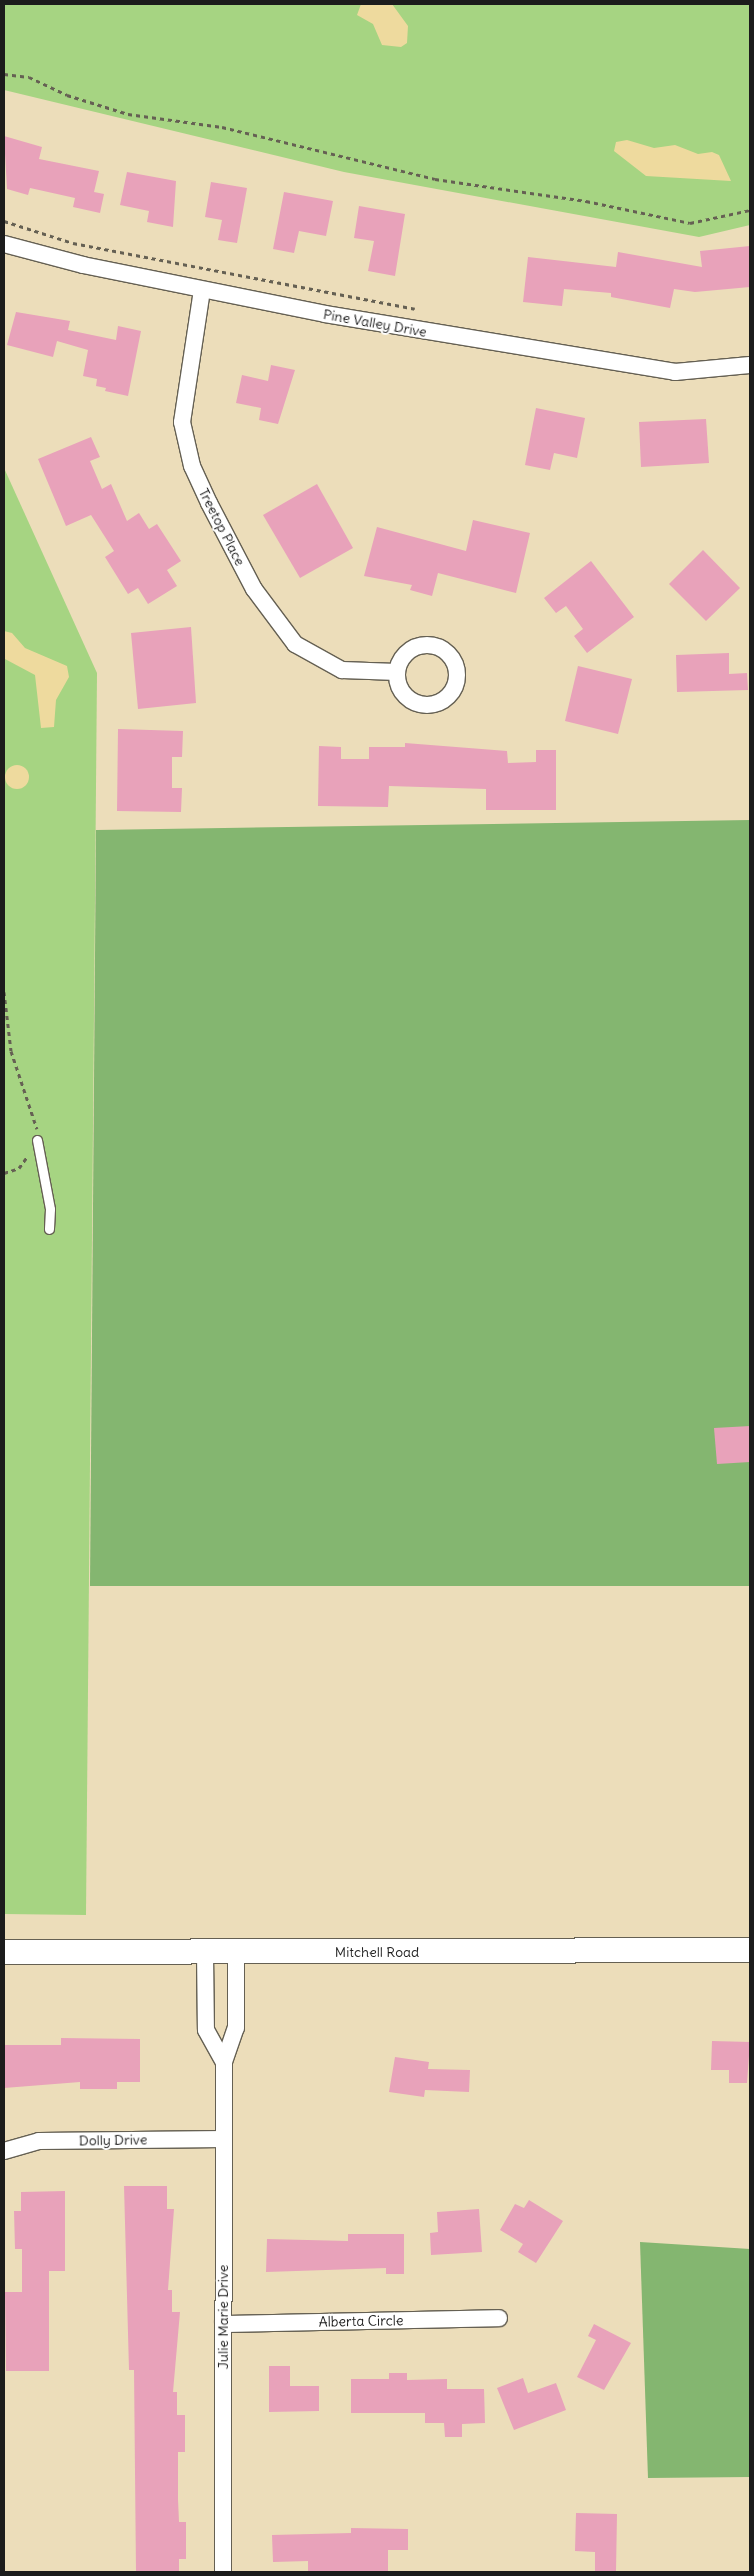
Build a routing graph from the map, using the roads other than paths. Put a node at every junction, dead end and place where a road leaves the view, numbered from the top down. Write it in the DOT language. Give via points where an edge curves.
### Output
graph roads {
  1 [pos="4,244"];
  2 [pos="202,290"];
  3 [pos="750,365"];
  4 [pos="397,672"];
  5 [pos="37,1140"];
  6 [pos="48,1230"];
  7 [pos="750,1950"];
  8 [pos="4,1952"];
  9 [pos="206,1952"];
  10 [pos="236,1952"];
  11 [pos="224,2062"];
  12 [pos="224,2139"];
  13 [pos="4,2150"];
  14 [pos="499,2318"];
  15 [pos="223,2324"];
  16 [pos="223,2572"];
  1 -- 2 [label="street, Pine Valley Drive"];
  2 -- 3 [label="street, Pine Valley Drive" via="675,372"];
  2 -- 4 [label="street, Treetop Place" via="182,422 192,466 208,503 254,589 295,644 342,670"];
  5 -- 6 [label="lane" via="50,1209"];
  7 -- 10 [label="street, Mitchell Road"];
  8 -- 9 [label="street, Mitchell Road"];
  9 -- 10 [label="street, Mitchell Road"];
  9 -- 11 [label="street, Julie Marie Drive" via="206,2030"];
  10 -- 11 [label="street, Julie Marie Drive" via="236,2028"];
  11 -- 12 [label="street, Julie Marie Drive"];
  12 -- 13 [label="street, Dolly Drive" via="39,2141"];
  12 -- 15 [label="street, Julie Marie Drive"];
  14 -- 15 [label="street, Alberta Circle"];
  15 -- 16 [label="street, Julie Marie Drive"];
}
